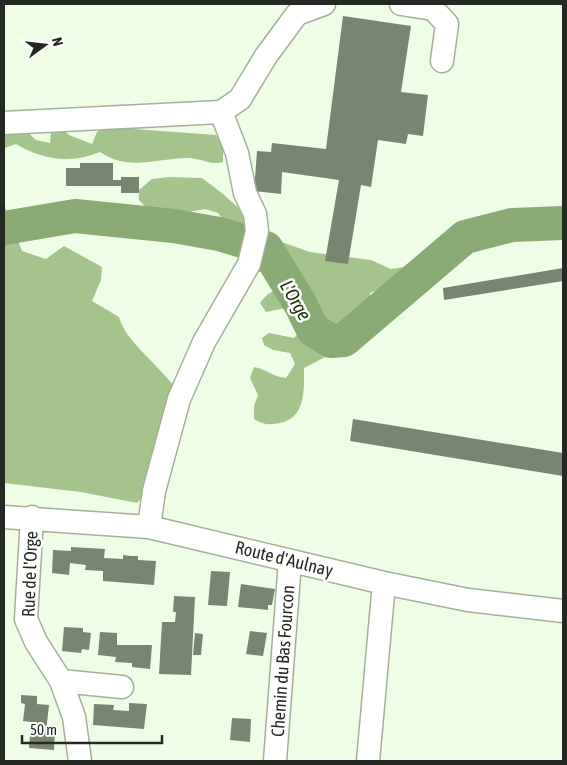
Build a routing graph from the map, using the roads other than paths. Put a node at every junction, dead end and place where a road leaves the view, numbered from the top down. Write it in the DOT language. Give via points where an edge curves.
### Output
graph roads {
  1 [pos="324,4"];
  2 [pos="401,4"];
  3 [pos="442,61"];
  4 [pos="221,112"];
  5 [pos="4,124"];
  6 [pos="4,517"];
  7 [pos="32,517"];
  8 [pos="149,528"];
  9 [pos="290,561"];
  10 [pos="384,583"];
  11 [pos="563,611"];
  12 [pos="61,681"];
  13 [pos="122,687"];
  14 [pos="80,761"];
  15 [pos="275,761"];
  16 [pos="368,761"];
  1 -- 4 [label="street" via="297,14 240,99"];
  2 -- 3 [label="street" via="433,9 448,24"];
  4 -- 5 [label="street"];
  4 -- 8 [label="street" via="237,153 257,231 249,264 204,342 178,399 154,491"];
  6 -- 7 [label="street, Route d'Aulnay"];
  7 -- 8 [label="street, Route d'Aulnay"];
  7 -- 12 [label="street, Rue de l'Orge" via="26,619 36,642"];
  8 -- 9 [label="street, Route d'Aulnay"];
  9 -- 10 [label="street, Route d'Aulnay"];
  9 -- 15 [label="street, Chemin du Bas Fourcon"];
  10 -- 11 [label="street, Route d'Aulnay" via="468,600"];
  10 -- 16 [label="street"];
  12 -- 13 [label="street"];
  12 -- 14 [label="street, Rue de l'Orge" via="74,717"];
}
